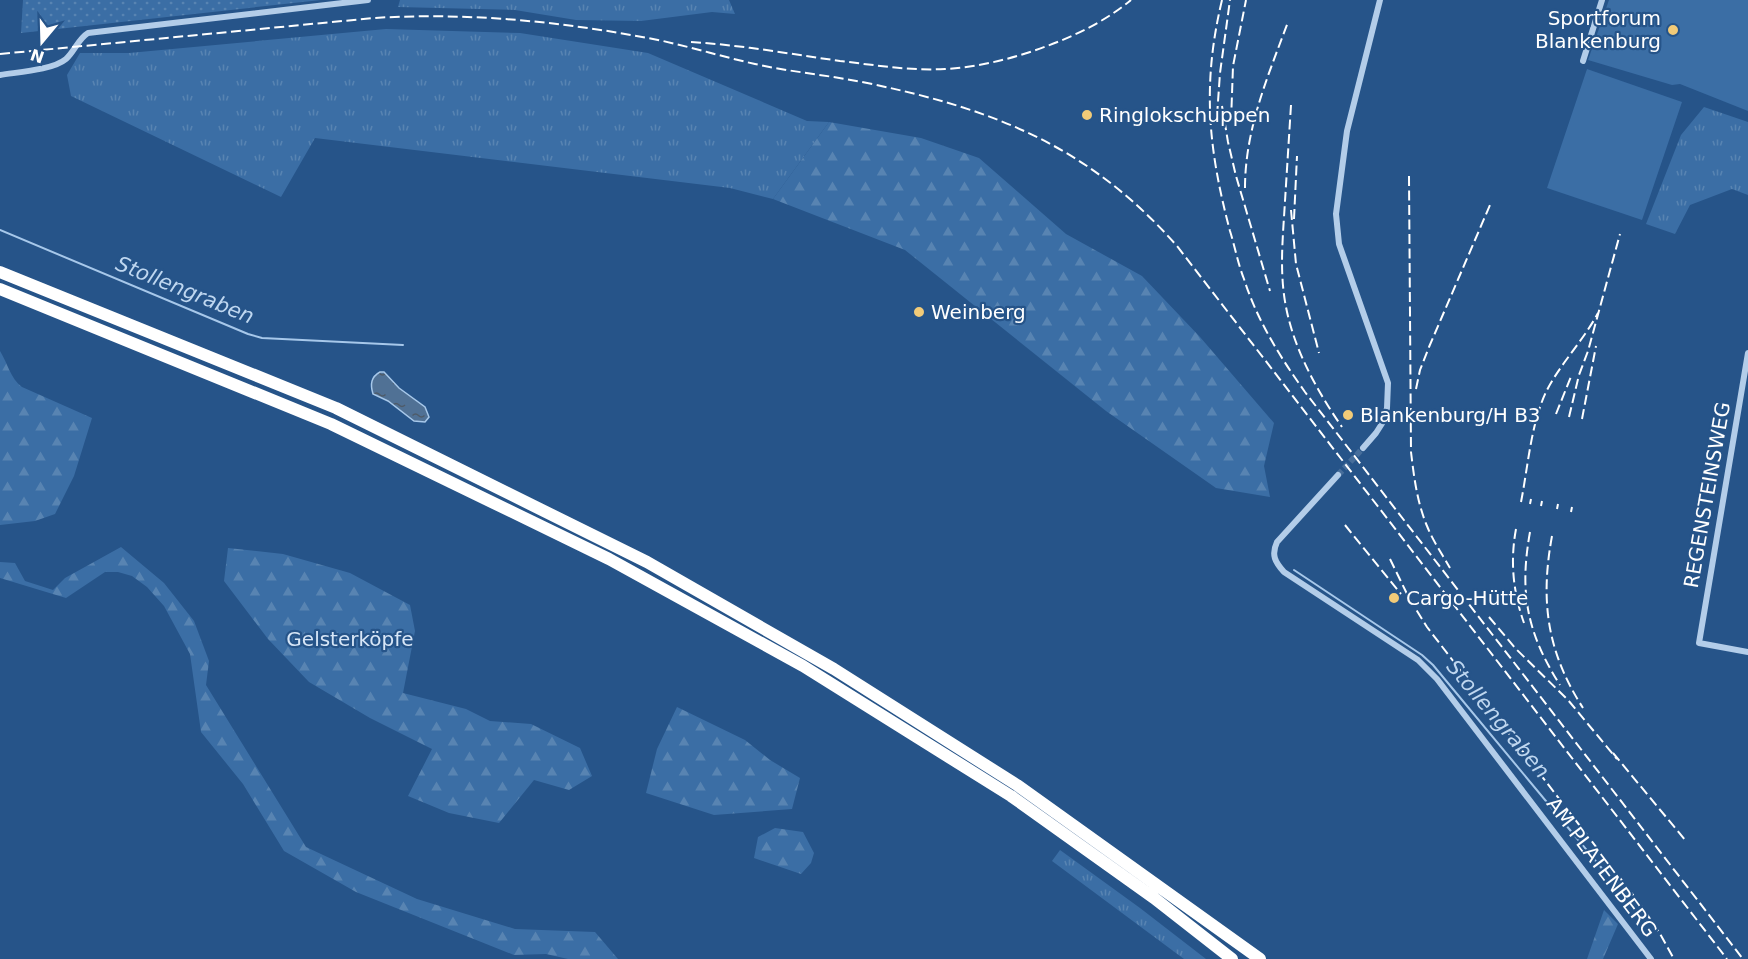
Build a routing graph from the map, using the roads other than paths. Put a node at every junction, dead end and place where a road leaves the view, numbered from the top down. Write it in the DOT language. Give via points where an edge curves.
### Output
graph roads {
  1 [pos="368,0"];
  2 [pos="1380,0"];
  3 [pos="1602,0"];
  4 [pos="1583,61"];
  5 [pos="0,75"];
  6 [pos="0,272"];
  7 [pos="0,289"];
  8 [pos="1748,353"];
  9 [pos="1746,371"];
  10 [pos="1363,448"];
  11 [pos="1338,475"];
  12 [pos="1748,652"];
  13 [pos="1232,959"];
  14 [pos="1260,959"];
  15 [pos="1651,959"];
  1 -- 5 [label="street" via="88,33 63,61"];
  2 -- 10 [label="street" via="1347,131 1336,214 1339,244 1388,383 1383,422"];
  3 -- 4 [label="street"];
  6 -- 14 [label="highway" via="336,408 647,562 834,669 1017,785"];
  7 -- 13 [label="highway" via="331,424 619,565 803,666 1011,796"];
  8 -- 9 [label="street, REGENSTEINSWEG"];
  9 -- 12 [label="street, REGENSTEINSWEG" via="1699,643"];
  11 -- 15 [label="street, AM PLATENBERG" via="1285,533 1274,550 1274,558 1284,572 1418,660 1437,679"];
}
